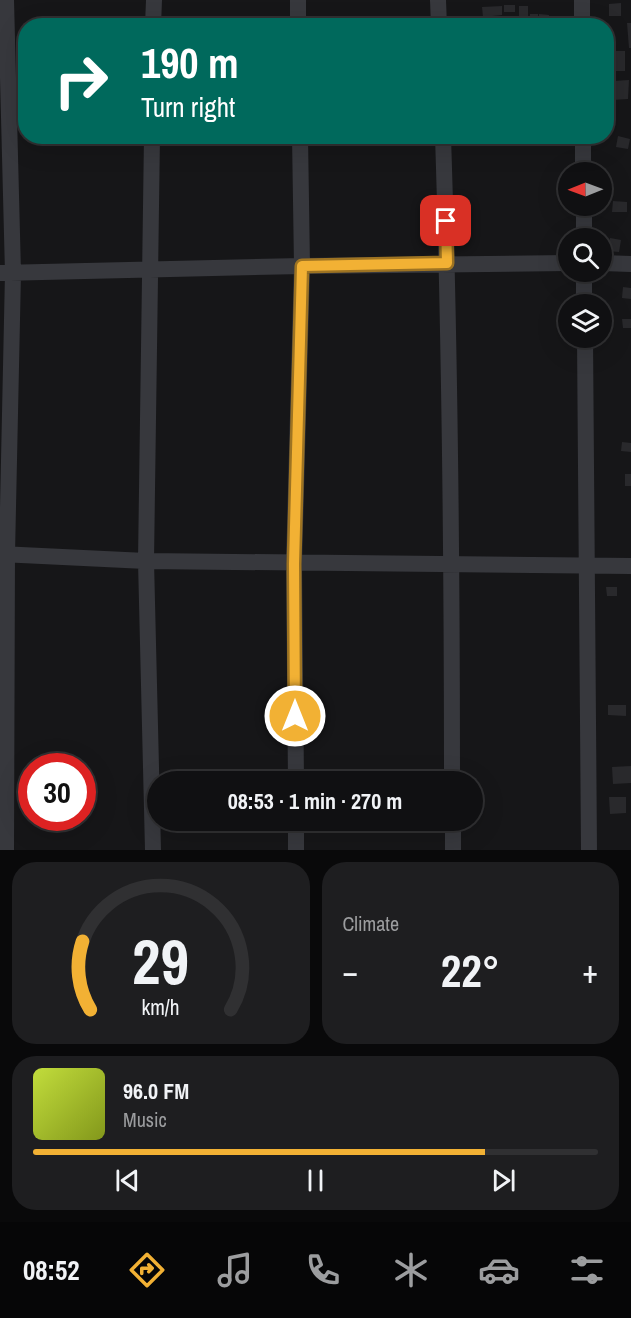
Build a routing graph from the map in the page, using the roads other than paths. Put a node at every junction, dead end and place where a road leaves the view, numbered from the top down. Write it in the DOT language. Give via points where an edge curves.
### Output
graph roads {
  1 [pos="6,0"];
  2 [pos="154,0"];
  3 [pos="298,0"];
  4 [pos="438,0"];
  5 [pos="582,0"];
  6 [pos="153,18"];
  7 [pos="298,18"];
  8 [pos="439,18"];
  9 [pos="582,18"];
  10 [pos="152,144"];
  11 [pos="300,144"];
  12 [pos="443,144"];
  13 [pos="583,144"];
  14 [pos="583,162"];
  15 [pos="447,263"];
  16 [pos="558,263"];
  17 [pos="612,263"];
  18 [pos="631,264"];
  19 [pos="302,266"];
  20 [pos="151,270"];
  21 [pos="7,273"];
  22 [pos="585,348"];
  23 [pos="4,554"];
  24 [pos="146,561"];
  25 [pos="294,564"];
  26 [pos="452,565"];
  27 [pos="588,566"];
  28 [pos="631,566"];
  29 [pos="296,771"];
  30 [pos="453,771"];
  31 [pos="296,831"];
  32 [pos="453,831"];
  33 [pos="6,850"];
  34 [pos="153,850"];
  35 [pos="296,850"];
  36 [pos="453,850"];
  37 [pos="589,850"];
  1 -- 21 [label="street"];
  2 -- 6 [label="street"];
  3 -- 7 [label="street"];
  4 -- 8 [label="street"];
  5 -- 9 [label="street"];
  10 -- 20 [label="street"];
  11 -- 19 [label="street"];
  12 -- 15 [label="street"];
  13 -- 14 [label="street"];
  15 -- 16 [label="street"];
  15 -- 19 [label="street"];
  15 -- 26 [label="street"];
  17 -- 18 [label="street"];
  19 -- 20 [label="street"];
  19 -- 25 [label="street"];
  20 -- 21 [label="street"];
  20 -- 24 [label="street"];
  21 -- 23 [label="street"];
  22 -- 27 [label="street"];
  23 -- 24 [label="street"];
  23 -- 33 [label="street"];
  24 -- 25 [label="street"];
  24 -- 34 [label="street"];
  25 -- 26 [label="street"];
  25 -- 29 [label="street"];
  26 -- 27 [label="street"];
  26 -- 30 [label="street"];
  27 -- 28 [label="street"];
  27 -- 37 [label="street"];
  31 -- 35 [label="street"];
  32 -- 36 [label="street"];
}
